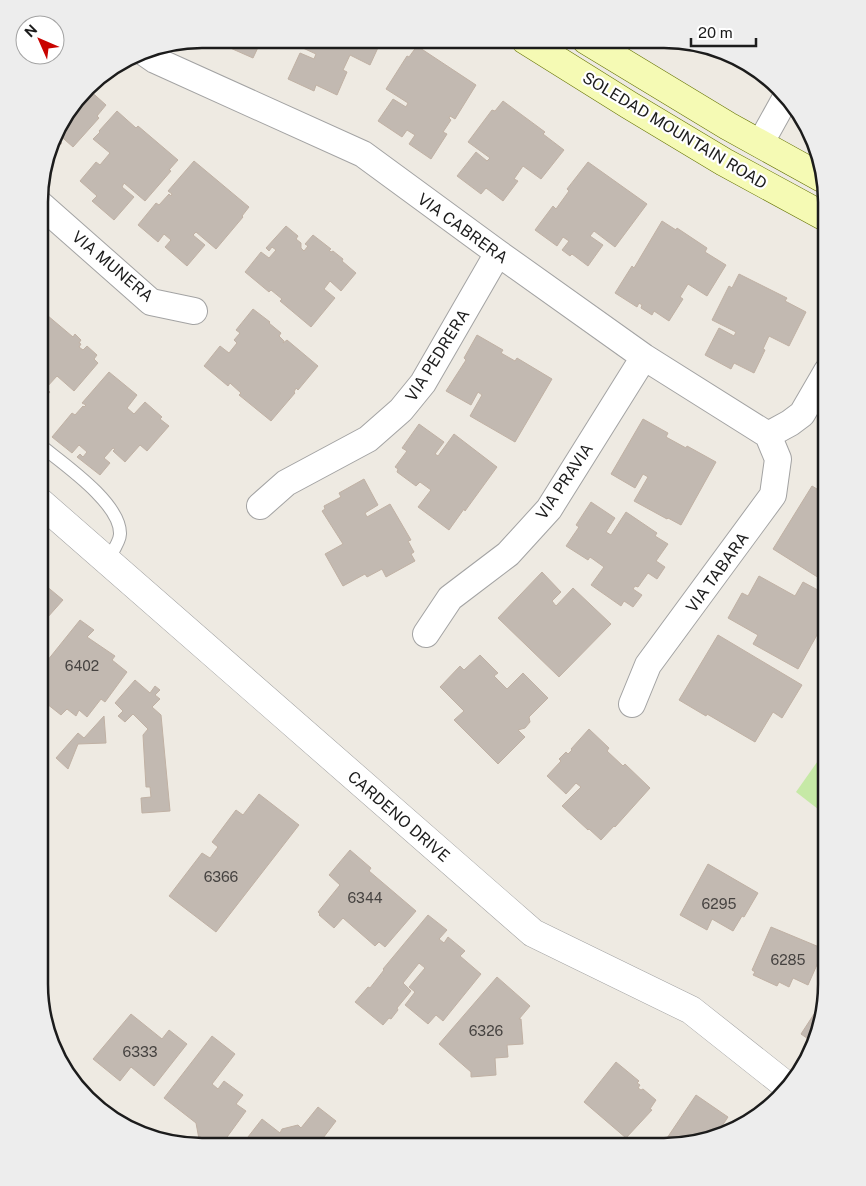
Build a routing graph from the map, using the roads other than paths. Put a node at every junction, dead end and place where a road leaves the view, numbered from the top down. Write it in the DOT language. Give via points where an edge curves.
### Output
graph roads {
  1 [pos="538,48"];
  2 [pos="599,48"];
  3 [pos="150,57"];
  4 [pos="783,103"];
  5 [pos="760,144"];
  6 [pos="815,174"];
  7 [pos="48,211"];
  8 [pos="818,213"];
  9 [pos="498,254"];
  10 [pos="194,311"];
  11 [pos="644,357"];
  12 [pos="818,386"];
  13 [pos="768,435"];
  14 [pos="48,452"];
  15 [pos="260,506"];
  16 [pos="48,509"];
  17 [pos="107,561"];
  18 [pos="426,634"];
  19 [pos="632,704"];
  20 [pos="783,1083"];
  1 -- 8 [label="main road, SOLEDAD MOUNTAIN ROAD" via="724,162"];
  2 -- 5 [label="main road, SOLEDAD MOUNTAIN ROAD"];
  3 -- 9 [label="street, VIA CABRERA" via="362,154"];
  4 -- 5 [label="street"];
  5 -- 6 [label="main road, SOLEDAD MOUNTAIN ROAD"];
  7 -- 10 [label="street, VIA MUNERA" via="151,302"];
  9 -- 11 [label="street, VIA CABRERA"];
  9 -- 15 [label="street, VIA PEDRERA" via="423,383 401,410 368,440 286,482"];
  11 -- 13 [label="street, VIA CABRERA"];
  11 -- 18 [label="street, VIA PRAVIA" via="549,509 508,554 450,598"];
  12 -- 13 [label="street" via="802,414"];
  13 -- 19 [label="street, VIA TABARA" via="778,459 773,495 648,665"];
  14 -- 17 [label="lane" via="102,497 118,521 121,535"];
  16 -- 17 [label="street, CARDENO DRIVE"];
  17 -- 20 [label="street, CARDENO DRIVE" via="533,933 691,1010"];
}
